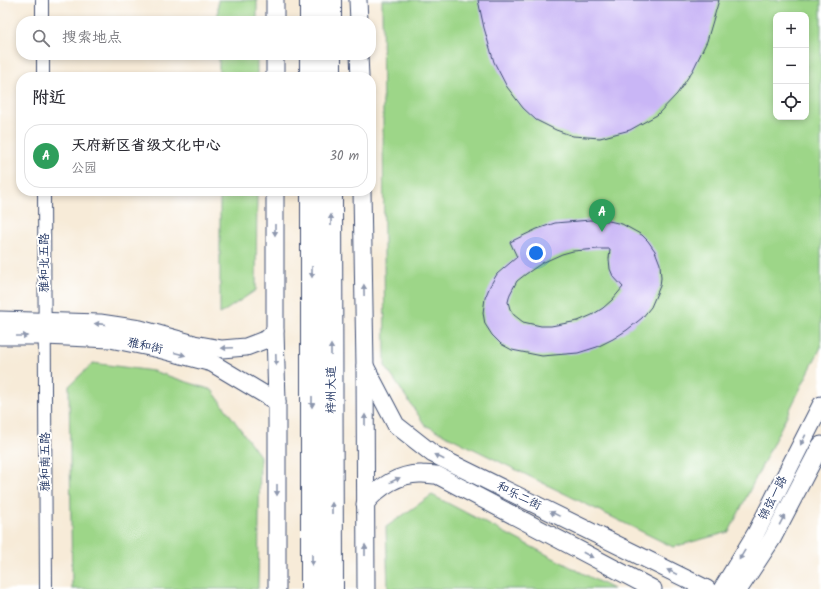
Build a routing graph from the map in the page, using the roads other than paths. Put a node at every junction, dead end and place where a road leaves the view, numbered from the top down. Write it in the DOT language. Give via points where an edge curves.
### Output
graph roads {
  1 [pos="42,0"];
  2 [pos="275,0"];
  3 [pos="312,0"];
  4 [pos="330,0"];
  5 [pos="358,0"];
  6 [pos="42,16"];
  7 [pos="275,16"];
  8 [pos="311,16"];
  9 [pos="330,16"];
  10 [pos="359,16"];
  11 [pos="43,60"];
  12 [pos="275,60"];
  13 [pos="330,60"];
  14 [pos="359,60"];
  15 [pos="43,72"];
  16 [pos="275,72"];
  17 [pos="330,72"];
  18 [pos="360,72"];
  19 [pos="44,196"];
  20 [pos="275,196"];
  21 [pos="312,196"];
  22 [pos="331,196"];
  23 [pos="362,196"];
  24 [pos="0,320"];
  25 [pos="44,328"];
  26 [pos="275,331"];
  27 [pos="0,336"];
  28 [pos="365,366"];
  29 [pos="277,402"];
  30 [pos="821,405"];
  31 [pos="821,445"];
  32 [pos="365,504"];
  33 [pos="46,589"];
  34 [pos="277,589"];
  35 [pos="312,589"];
  36 [pos="332,589"];
  37 [pos="366,589"];
  38 [pos="653,589"];
  39 [pos="707,589"];
  40 [pos="722,589"];
  41 [pos="739,589"];
  1 -- 6 [label="street"];
  2 -- 7 [label="street"];
  3 -- 8 [label="highway"];
  4 -- 9 [label="highway"];
  5 -- 10 [label="street"];
  11 -- 15 [label="street"];
  12 -- 16 [label="street"];
  13 -- 17 [label="highway"];
  14 -- 18 [label="street"];
  19 -- 25 [label="street, 雅和北五路"];
  20 -- 26 [label="street, one-way"];
  21 -- 35 [label="highway, 梓州大道, one-way"];
  36 -- 22 [label="highway, 梓州大道, one-way"];
  28 -- 23 [label="street, one-way"];
  24 -- 25 [label="street, 雅和街"];
  26 -- 25 [label="street, 雅和街, one-way" via="267,340 246,347 222,349 140,329 100,323"];
  27 -- 25 [label="street, 雅和街, one-way"];
  25 -- 29 [label="street, 雅和街, one-way" via="159,349 212,363"];
  25 -- 33 [label="street, 雅和南五路"];
  26 -- 29 [label="street, one-way"];
  32 -- 28 [label="street, one-way"];
  39 -- 28 [label="street, 和乐二街, one-way" via="433,454 396,426"];
  29 -- 34 [label="street, one-way"];
  30 -- 40 [label="street, 锦弦一路, one-way" via="756,533"];
  41 -- 31 [label="street, 锦弦一路, one-way" via="772,539"];
  37 -- 32 [label="street, one-way"];
  32 -- 38 [label="street, 和乐二街, one-way" via="383,486 403,477 420,474 438,475"];
}
